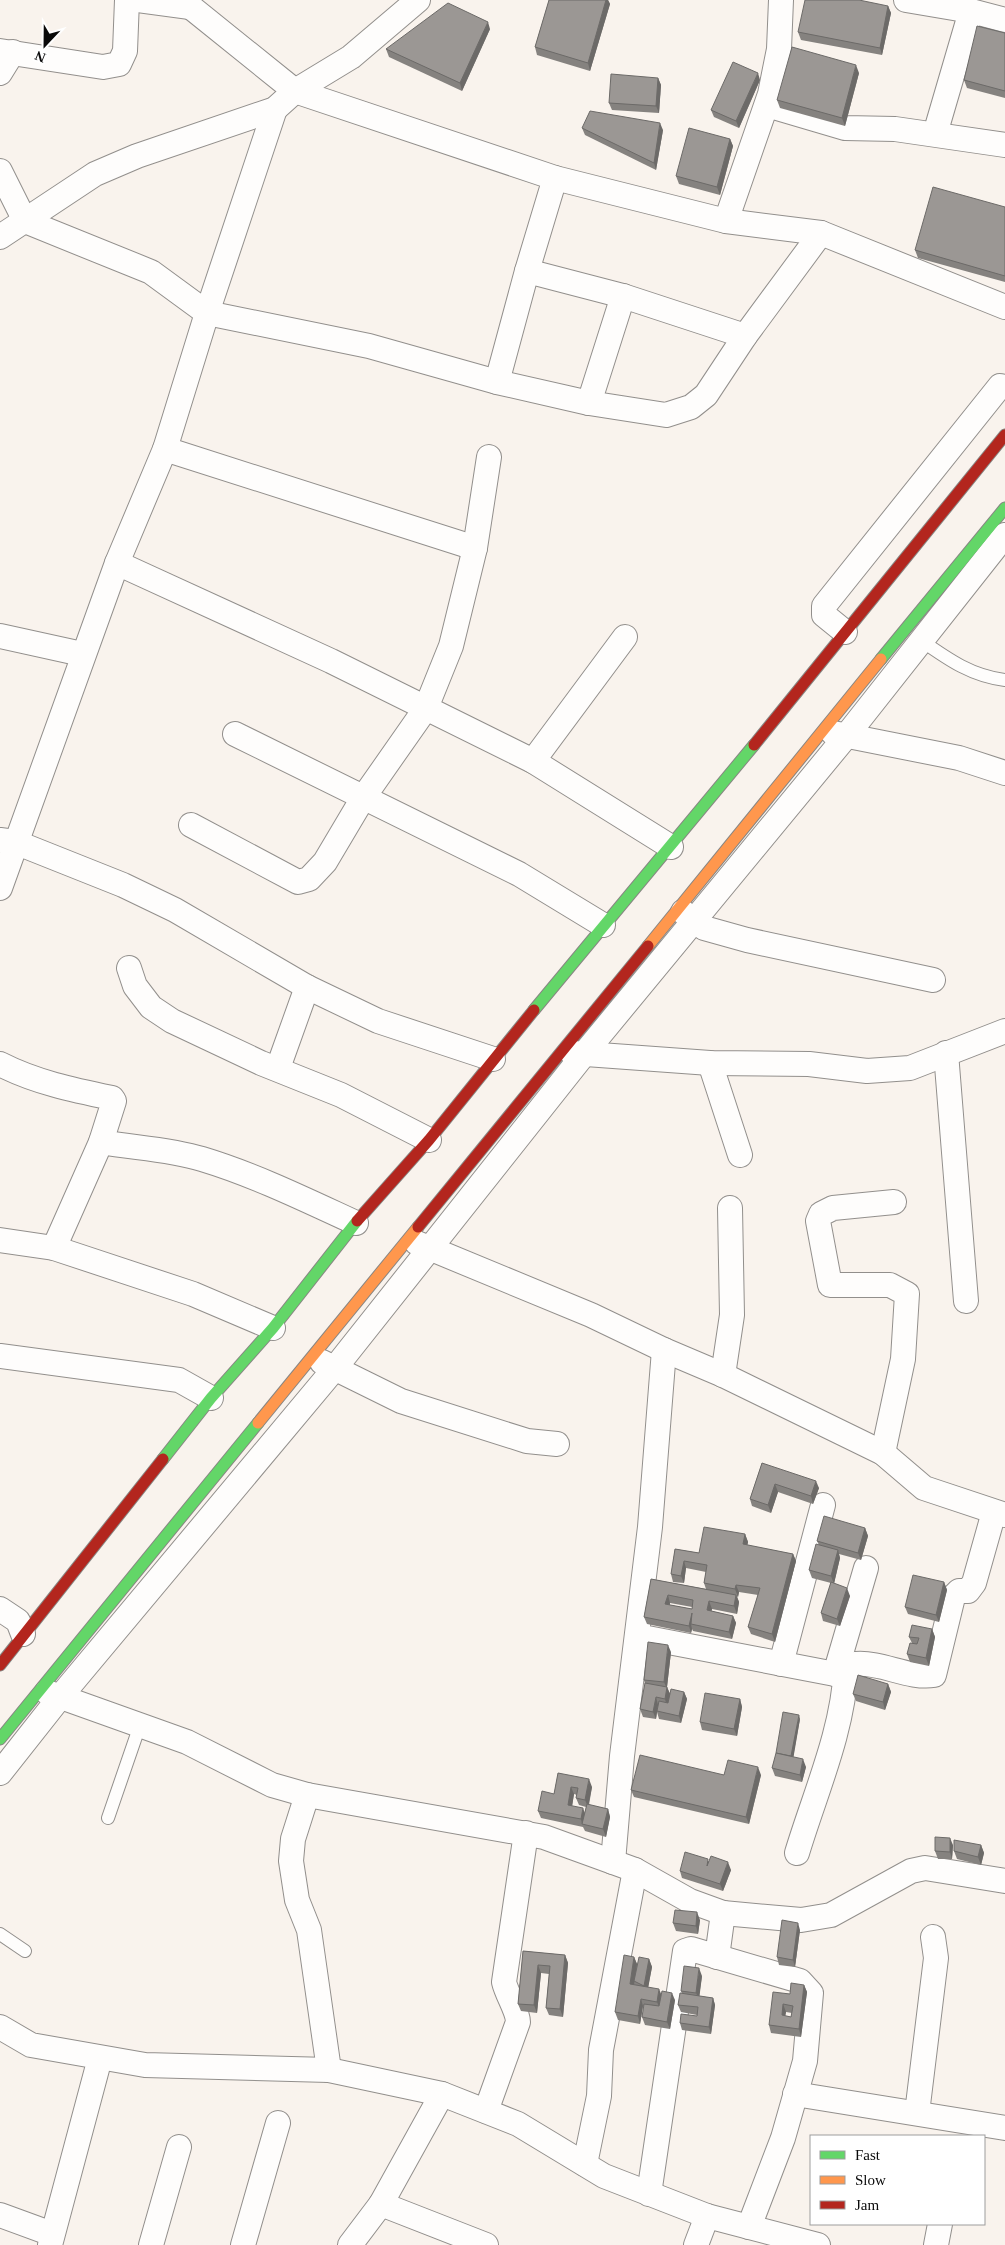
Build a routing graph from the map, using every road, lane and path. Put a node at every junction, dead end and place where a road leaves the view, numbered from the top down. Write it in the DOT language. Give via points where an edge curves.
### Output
graph roads {
  1 [pos="127,0"];
  2 [pos="138,0"];
  3 [pos="418,0"];
  4 [pos="781,0"];
  5 [pos="906,0"];
  6 [pos="186,3"];
  7 [pos="971,11"];
  8 [pos="1005,20"];
  9 [pos="7,51"];
  10 [pos="0,73"];
  11 [pos="295,91"];
  12 [pos="767,105"];
  13 [pos="275,109"];
  14 [pos="935,134"];
  15 [pos="1005,145"];
  16 [pos="0,171"];
  17 [pos="555,178"];
  18 [pos="25,221"];
  19 [pos="726,221"];
  20 [pos="821,233"];
  21 [pos="0,237"];
  22 [pos="526,271"];
  23 [pos="623,296"];
  24 [pos="1005,307"];
  25 [pos="207,313"];
  26 [pos="745,336"];
  27 [pos="497,382"];
  28 [pos="1005,386"];
  29 [pos="589,403"];
  30 [pos="1005,435"];
  31 [pos="165,449"];
  32 [pos="488,456"];
  33 [pos="940,461"];
  34 [pos="964,485"];
  35 [pos="1005,508"];
  36 [pos="995,546"];
  37 [pos="475,548"];
  38 [pos="116,563"];
  39 [pos="845,632"];
  40 [pos="914,635"];
  41 [pos="0,636"];
  42 [pos="625,637"];
  43 [pos="82,654"];
  44 [pos="1005,680"];
  45 [pos="426,708"];
  46 [pos="821,732"];
  47 [pos="235,734"];
  48 [pos="846,735"];
  49 [pos="533,761"];
  50 [pos="1005,773"];
  51 [pos="363,798"];
  52 [pos="190,825"];
  53 [pos="8,841"];
  54 [pos="671,847"];
  55 [pos="0,888"];
  56 [pos="686,914"];
  57 [pos="603,925"];
  58 [pos="128,968"];
  59 [pos="933,980"];
  60 [pos="307,988"];
  61 [pos="1005,1031"];
  62 [pos="573,1053"];
  63 [pos="946,1053"];
  64 [pos="493,1059"];
  65 [pos="710,1063"];
  66 [pos="0,1064"];
  67 [pos="278,1068"];
  68 [pos="429,1140"];
  69 [pos="101,1142"];
  70 [pos="740,1156"];
  71 [pos="894,1202"];
  72 [pos="730,1208"];
  73 [pos="356,1223"];
  74 [pos="407,1239"];
  75 [pos="0,1240"];
  76 [pos="54,1248"];
  77 [pos="429,1249"];
  78 [pos="966,1301"];
  79 [pos="273,1328"];
  80 [pos="664,1350"];
  81 [pos="0,1356"];
  82 [pos="312,1357"];
  83 [pos="335,1368"];
  84 [pos="723,1374"];
  85 [pos="211,1398"];
  86 [pos="557,1444"];
  87 [pos="884,1453"];
  88 [pos="823,1505"];
  89 [pos="1000,1514"];
  90 [pos="866,1568"];
  91 [pos="0,1609"];
  92 [pos="23,1634"];
  93 [pos="637,1636"];
  94 [pos="781,1664"];
  95 [pos="0,1665"];
  96 [pos="840,1671"];
  97 [pos="50,1693"];
  98 [pos="140,1725"];
  99 [pos="0,1739"];
  100 [pos="0,1773"];
  101 [pos="308,1795"];
  102 [pos="108,1818"];
  103 [pos="526,1833"];
  104 [pos="797,1853"];
  105 [pos="613,1862"];
  106 [pos="635,1870"];
  107 [pos="1005,1881"];
  108 [pos="723,1913"];
  109 [pos="0,1934"];
  110 [pos="933,1937"];
  111 [pos="25,1951"];
  112 [pos="717,1957"];
  113 [pos="0,2027"];
  114 [pos="100,2058"];
  115 [pos="330,2070"];
  116 [pos="442,2094"];
  117 [pos="795,2094"];
  118 [pos="486,2111"];
  119 [pos="916,2113"];
  120 [pos="278,2123"];
  121 [pos="1005,2126"];
  122 [pos="955,2128"];
  123 [pos="179,2147"];
  124 [pos="585,2164"];
  125 [pos="649,2194"];
  126 [pos="381,2204"];
  127 [pos="0,2215"];
  128 [pos="707,2216"];
  129 [pos="940,2225"];
  130 [pos="749,2228"];
  131 [pos="51,2240"];
  132 [pos="805,2244"];
  133 [pos="151,2245"];
  134 [pos="244,2245"];
  135 [pos="350,2245"];
  136 [pos="486,2245"];
  137 [pos="696,2245"];
  138 [pos="936,2245"];
  1 -- 9 [label="street" via="124,51 119,64 103,67"];
  2 -- 6 [label="street"];
  3 -- 11 [label="street" via="351,57"];
  4 -- 12 [label="street" via="779,49"];
  5 -- 7 [label="street"];
  6 -- 11 [label="street"];
  7 -- 8 [label="street"];
  7 -- 14 [label="street"];
  9 -- 10 [label="street"];
  11 -- 13 [label="street"];
  11 -- 17 [label="street"];
  12 -- 14 [label="street" via="845,128"];
  12 -- 19 [label="street"];
  13 -- 18 [label="street" via="137,156 95,174"];
  13 -- 25 [label="street"];
  14 -- 15 [label="street"];
  16 -- 18 [label="street"];
  17 -- 19 [label="street"];
  17 -- 22 [label="street"];
  18 -- 21 [label="street"];
  18 -- 25 [label="street" via="151,272"];
  19 -- 20 [label="street"];
  20 -- 24 [label="street"];
  20 -- 26 [label="street"];
  22 -- 23 [label="street"];
  22 -- 27 [label="street"];
  23 -- 26 [label="street"];
  23 -- 29 [label="street"];
  25 -- 27 [label="street" via="369,346"];
  25 -- 31 [label="street"];
  26 -- 29 [label="street" via="706,394 691,407 666,416"];
  27 -- 29 [label="street"];
  28 -- 33 [label="street" via="1000,386"];
  30 -- 34 [label="main road"];
  31 -- 37 [label="street"];
  31 -- 38 [label="street"];
  32 -- 37 [label="street"];
  33 -- 34 [label="street"];
  33 -- 39 [label="street" via="824,606 824,614"];
  34 -- 39 [label="main road"];
  35 -- 36 [label="main road"];
  36 -- 40 [label="street"];
  37 -- 45 [label="street" via="451,646"];
  38 -- 43 [label="street"];
  38 -- 45 [label="street"];
  39 -- 54 [label="main road"];
  40 -- 44 [label="lane" via="944,656 984,677"];
  40 -- 46 [label="main road"];
  40 -- 48 [label="street"];
  41 -- 43 [label="street"];
  42 -- 49 [label="street"];
  43 -- 53 [label="street"];
  45 -- 49 [label="street"];
  45 -- 51 [label="street"];
  46 -- 48 [label="street"];
  46 -- 56 [label="main road"];
  47 -- 51 [label="street"];
  48 -- 50 [label="street" via="960,758"];
  48 -- 56 [label="street"];
  49 -- 54 [label="street"];
  51 -- 52 [label="street" via="325,862 309,879 298,882"];
  51 -- 57 [label="street" via="518,874"];
  53 -- 55 [label="street"];
  53 -- 60 [label="street" via="123,885 167,906"];
  54 -- 57 [label="main road"];
  56 -- 59 [label="street" via="704,928 747,940"];
  56 -- 62 [label="street"];
  57 -- 64 [label="main road"];
  58 -- 67 [label="street" via="135,986 151,1007 172,1021"];
  60 -- 64 [label="street" via="378,1021"];
  60 -- 67 [label="street"];
  61 -- 63 [label="street"];
  62 -- 65 [label="street"];
  62 -- 74 [label="main road"];
  62 -- 77 [label="street"];
  63 -- 65 [label="street" via="910,1068 867,1071 809,1064"];
  63 -- 78 [label="street"];
  64 -- 68 [label="main road"];
  65 -- 70 [label="street"];
  66 -- 69 [label="street" via="51,1085 114,1099"];
  67 -- 68 [label="street" via="341,1095"];
  68 -- 73 [label="main road"];
  69 -- 73 [label="street" via="166,1150 202,1159 279,1187"];
  69 -- 76 [label="street"];
  71 -- 87 [label="street" via="833,1208 821,1214 818,1221 830,1285 890,1285 907,1294 904,1359"];
  72 -- 84 [label="street" via="732,1316"];
  73 -- 79 [label="main road"];
  74 -- 77 [label="street"];
  74 -- 82 [label="main road"];
  75 -- 76 [label="street"];
  76 -- 79 [label="street" via="193,1294"];
  77 -- 80 [label="street" via="591,1315"];
  77 -- 83 [label="street"];
  79 -- 85 [label="main road"];
  80 -- 84 [label="street"];
  80 -- 93 [label="street" via="650,1527"];
  81 -- 85 [label="street" via="179,1380"];
  82 -- 83 [label="street"];
  82 -- 97 [label="main road"];
  83 -- 86 [label="street" via="401,1402 527,1441"];
  83 -- 97 [label="street"];
  84 -- 87 [label="street"];
  85 -- 92 [label="main road"];
  87 -- 89 [label="street" via="924,1488"];
  88 -- 94 [label="street"];
  89 -- 96 [label="street" via="974,1583 968,1591 959,1591 952,1597 934,1675 855,1664"];
  90 -- 96 [label="street"];
  91 -- 92 [label="street" via="18,1622"];
  92 -- 95 [label="main road"];
  93 -- 94 [label="street"];
  93 -- 105 [label="street"];
  94 -- 96 [label="street"];
  96 -- 104 [label="street" via="845,1694"];
  97 -- 98 [label="street"];
  97 -- 99 [label="main road"];
  97 -- 100 [label="street"];
  98 -- 101 [label="street" via="187,1742 272,1785"];
  98 -- 102 [label="lane"];
  101 -- 103 [label="street"];
  101 -- 115 [label="street" via="294,1840 292,1861 297,1900 309,1930"];
  103 -- 105 [label="street"];
  103 -- 118 [label="street" via="504,1982 518,2022"];
  105 -- 106 [label="street"];
  106 -- 108 [label="street" via="690,1901"];
  106 -- 124 [label="street" via="601,2050 599,2096"];
  107 -- 108 [label="street" via="925,1868 912,1871 831,1915 801,1920"];
  108 -- 112 [label="street"];
  109 -- 111 [label="lane"];
  110 -- 119 [label="street" via="936,1958"];
  112 -- 117 [label="street" via="800,1981 811,1993 805,2061"];
  112 -- 125 [label="street" via="691,1949 684,1951"];
  113 -- 114 [label="street" via="31,2046"];
  114 -- 115 [label="street" via="145,2066"];
  114 -- 131 [label="street"];
  115 -- 116 [label="street"];
  116 -- 118 [label="street"];
  116 -- 126 [label="street"];
  117 -- 119 [label="street"];
  117 -- 130 [label="street" via="783,2138"];
  118 -- 124 [label="street" via="518,2124"];
  119 -- 122 [label="street"];
  120 -- 134 [label="street"];
  121 -- 122 [label="street"];
  123 -- 133 [label="street"];
  124 -- 125 [label="street" via="604,2176"];
  125 -- 128 [label="street"];
  126 -- 135 [label="street"];
  126 -- 136 [label="street"];
  127 -- 131 [label="street"];
  128 -- 130 [label="street"];
  128 -- 137 [label="street"];
  129 -- 138 [label="street"];
  130 -- 132 [label="street"];
}
